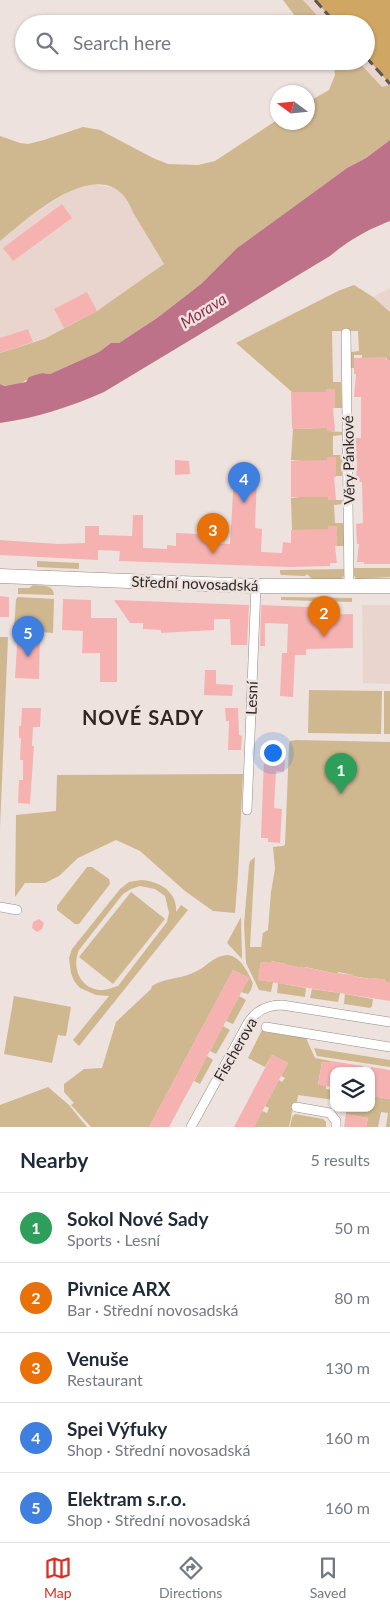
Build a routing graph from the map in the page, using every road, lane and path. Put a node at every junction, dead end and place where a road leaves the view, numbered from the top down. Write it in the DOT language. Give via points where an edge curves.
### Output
graph roads {
  1 [pos="346,333"];
  2 [pos="0,576"];
  3 [pos="256,586"];
  4 [pos="349,586"];
  5 [pos="390,586"];
  6 [pos="247,810"];
  7 [pos="0,907"];
  8 [pos="17,910"];
  9 [pos="390,1022"];
  10 [pos="266,1027"];
  11 [pos="390,1047"];
  12 [pos="296,1107"];
  13 [pos="191,1127"];
  14 [pos="336,1127"];
  1 -- 4 [label="street, Věry Pánkové"];
  2 -- 3 [label="main road, Střední novosadská"];
  3 -- 4 [label="main road, Střední novosadská"];
  3 -- 6 [label="street, Lesní"];
  4 -- 5 [label="main road, Střední novosadská"];
  7 -- 8 [label="street"];
  9 -- 13 [label="street, Fischerova" via="282,1005 261,1009 248,1023"];
  10 -- 11 [label="street, Fischerova"];
  12 -- 14 [label="street" via="330,1113"];
}
